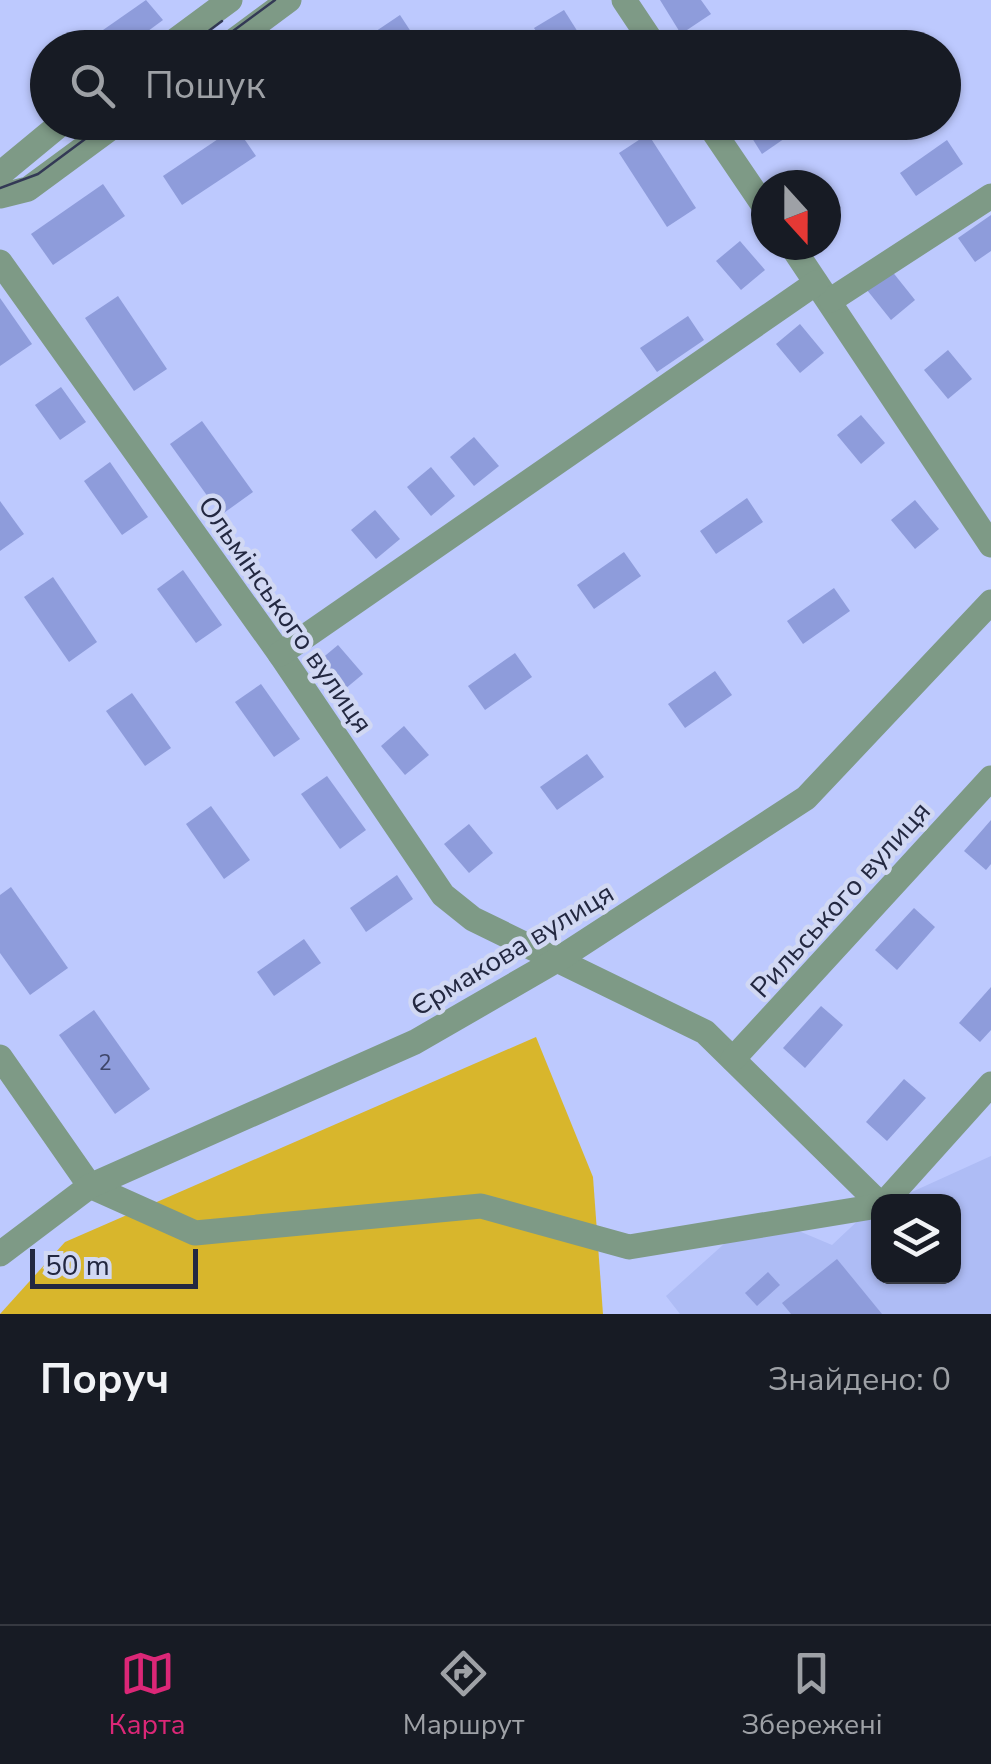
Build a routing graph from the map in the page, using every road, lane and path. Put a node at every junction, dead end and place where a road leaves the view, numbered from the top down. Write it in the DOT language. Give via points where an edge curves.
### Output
graph roads {
  1 [pos="230,0"];
  2 [pos="290,0"];
  3 [pos="624,0"];
  4 [pos="189,30"];
  5 [pos="249,30"];
  6 [pos="644,30"];
  7 [pos="41,140"];
  8 [pos="95,140"];
  9 [pos="719,140"];
  10 [pos="0,174"];
  11 [pos="751,187"];
  12 [pos="0,196"];
  13 [pos="991,196"];
  14 [pos="802,260"];
  15 [pos="0,262"];
  16 [pos="824,291"];
  17 [pos="991,545"];
  18 [pos="991,602"];
  19 [pos="280,654"];
  20 [pos="991,778"];
  21 [pos="558,960"];
  22 [pos="0,1057"];
  23 [pos="734,1059"];
  24 [pos="991,1084"];
  25 [pos="90,1186"];
  26 [pos="872,1194"];
  27 [pos="889,1194"];
  28 [pos="871,1205"];
  29 [pos="0,1254"];
  1 -- 4 [label="street"];
  2 -- 5 [label="street"];
  3 -- 6 [label="street"];
  7 -- 10 [label="street"];
  8 -- 12 [label="street" via="28,188"];
  9 -- 11 [label="street"];
  13 -- 16 [label="street"];
  14 -- 16 [label="street"];
  15 -- 19 [label="street, Ольмінського вулиця"];
  16 -- 17 [label="street"];
  16 -- 19 [label="street"];
  18 -- 21 [label="street, Єрмакова вулиця" via="806,798"];
  19 -- 21 [label="street, Ольмінського вулиця" via="442,896 473,919"];
  20 -- 23 [label="street, Рильського вулиця"];
  21 -- 23 [label="street, Ольмінського вулиця" via="705,1032"];
  21 -- 25 [label="street, Єрмакова вулиця" via="416,1042"];
  22 -- 25 [label="street"];
  23 -- 26 [label="street, Ольмінського вулиця"];
  24 -- 27 [label="street"];
  25 -- 28 [label="street" via="194,1234 481,1206 629,1247"];
  25 -- 29 [label="street, Єрмакова вулиця"];
}
